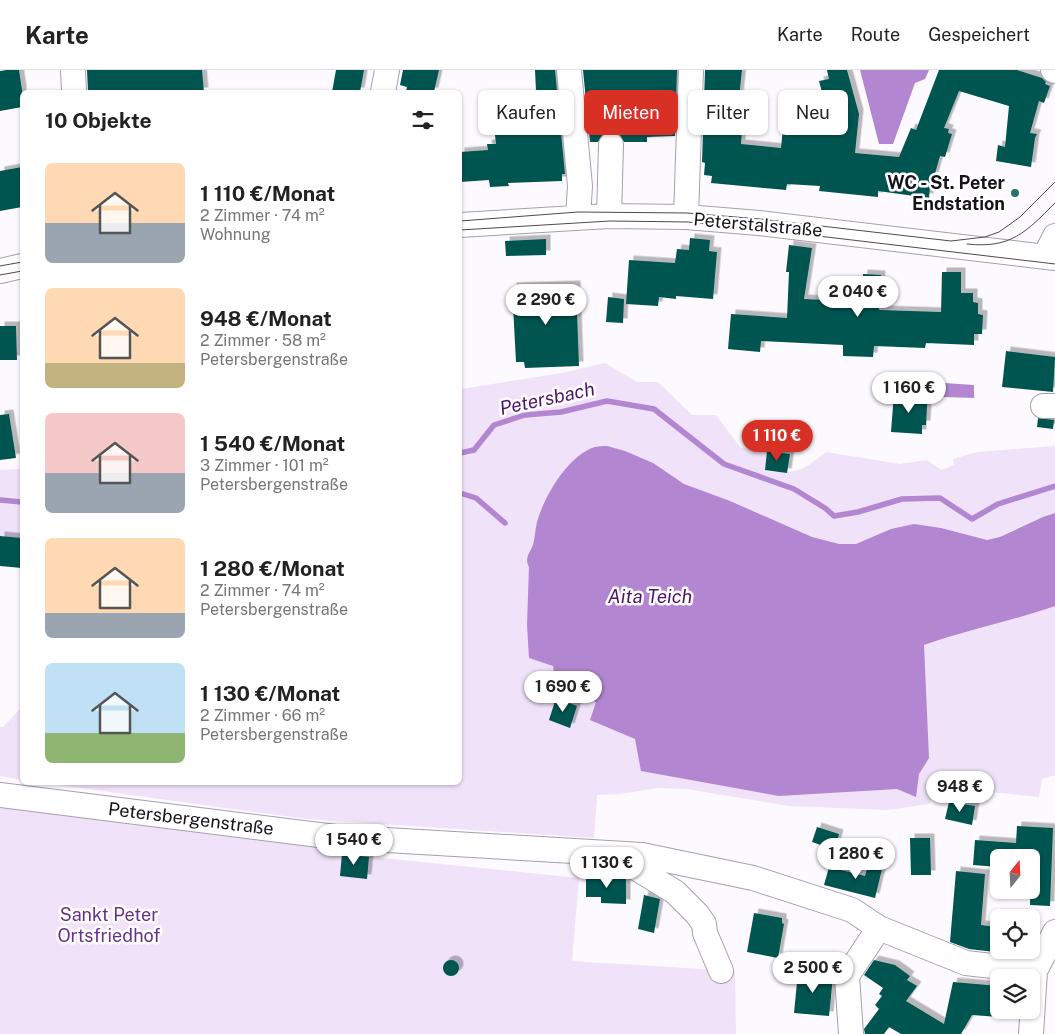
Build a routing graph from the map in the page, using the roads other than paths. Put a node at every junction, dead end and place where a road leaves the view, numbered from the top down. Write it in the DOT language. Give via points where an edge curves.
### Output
graph roads {
  1 [pos="73,70"];
  2 [pos="387,70"];
  3 [pos="570,70"];
  4 [pos="691,70"];
  5 [pos="74,90"];
  6 [pos="383,90"];
  7 [pos="611,145"];
  8 [pos="610,216"];
  9 [pos="578,217"];
  10 [pos="686,218"];
  11 [pos="462,225"];
  12 [pos="1052,250"];
  13 [pos="20,266"];
  14 [pos="0,270"];
  15 [pos="0,795"];
  16 [pos="612,853"];
  17 [pos="880,928"];
  18 [pos="1055,932"];
  19 [pos="1018,969"];
  20 [pos="1036,969"];
  21 [pos="721,971"];
  22 [pos="1032,1019"];
  23 [pos="851,1034"];
  24 [pos="1031,1034"];
  1 -- 5 [label="street"];
  2 -- 6 [label="street"];
  3 -- 9 [label="street" via="580,186"];
  4 -- 10 [label="street"];
  7 -- 8 [label="street"];
  8 -- 9 [label="street, Peterstalstraße"];
  8 -- 10 [label="street, Peterstalstraße"];
  9 -- 11 [label="street, Peterstalstraße"];
  10 -- 12 [label="street, Peterstalstraße"];
  13 -- 14 [label="street"];
  15 -- 16 [label="street, Petersbergenstraße" via="335,837"];
  16 -- 17 [label="street, Petersbergenstraße" via="642,854 753,878 852,910"];
  16 -- 21 [label="street" via="675,892 698,914"];
  17 -- 19 [label="street, Petersbergenstraße" via="966,963"];
  17 -- 23 [label="street" via="848,976"];
  18 -- 20 [label="street"];
  22 -- 24 [label="street"];
}
